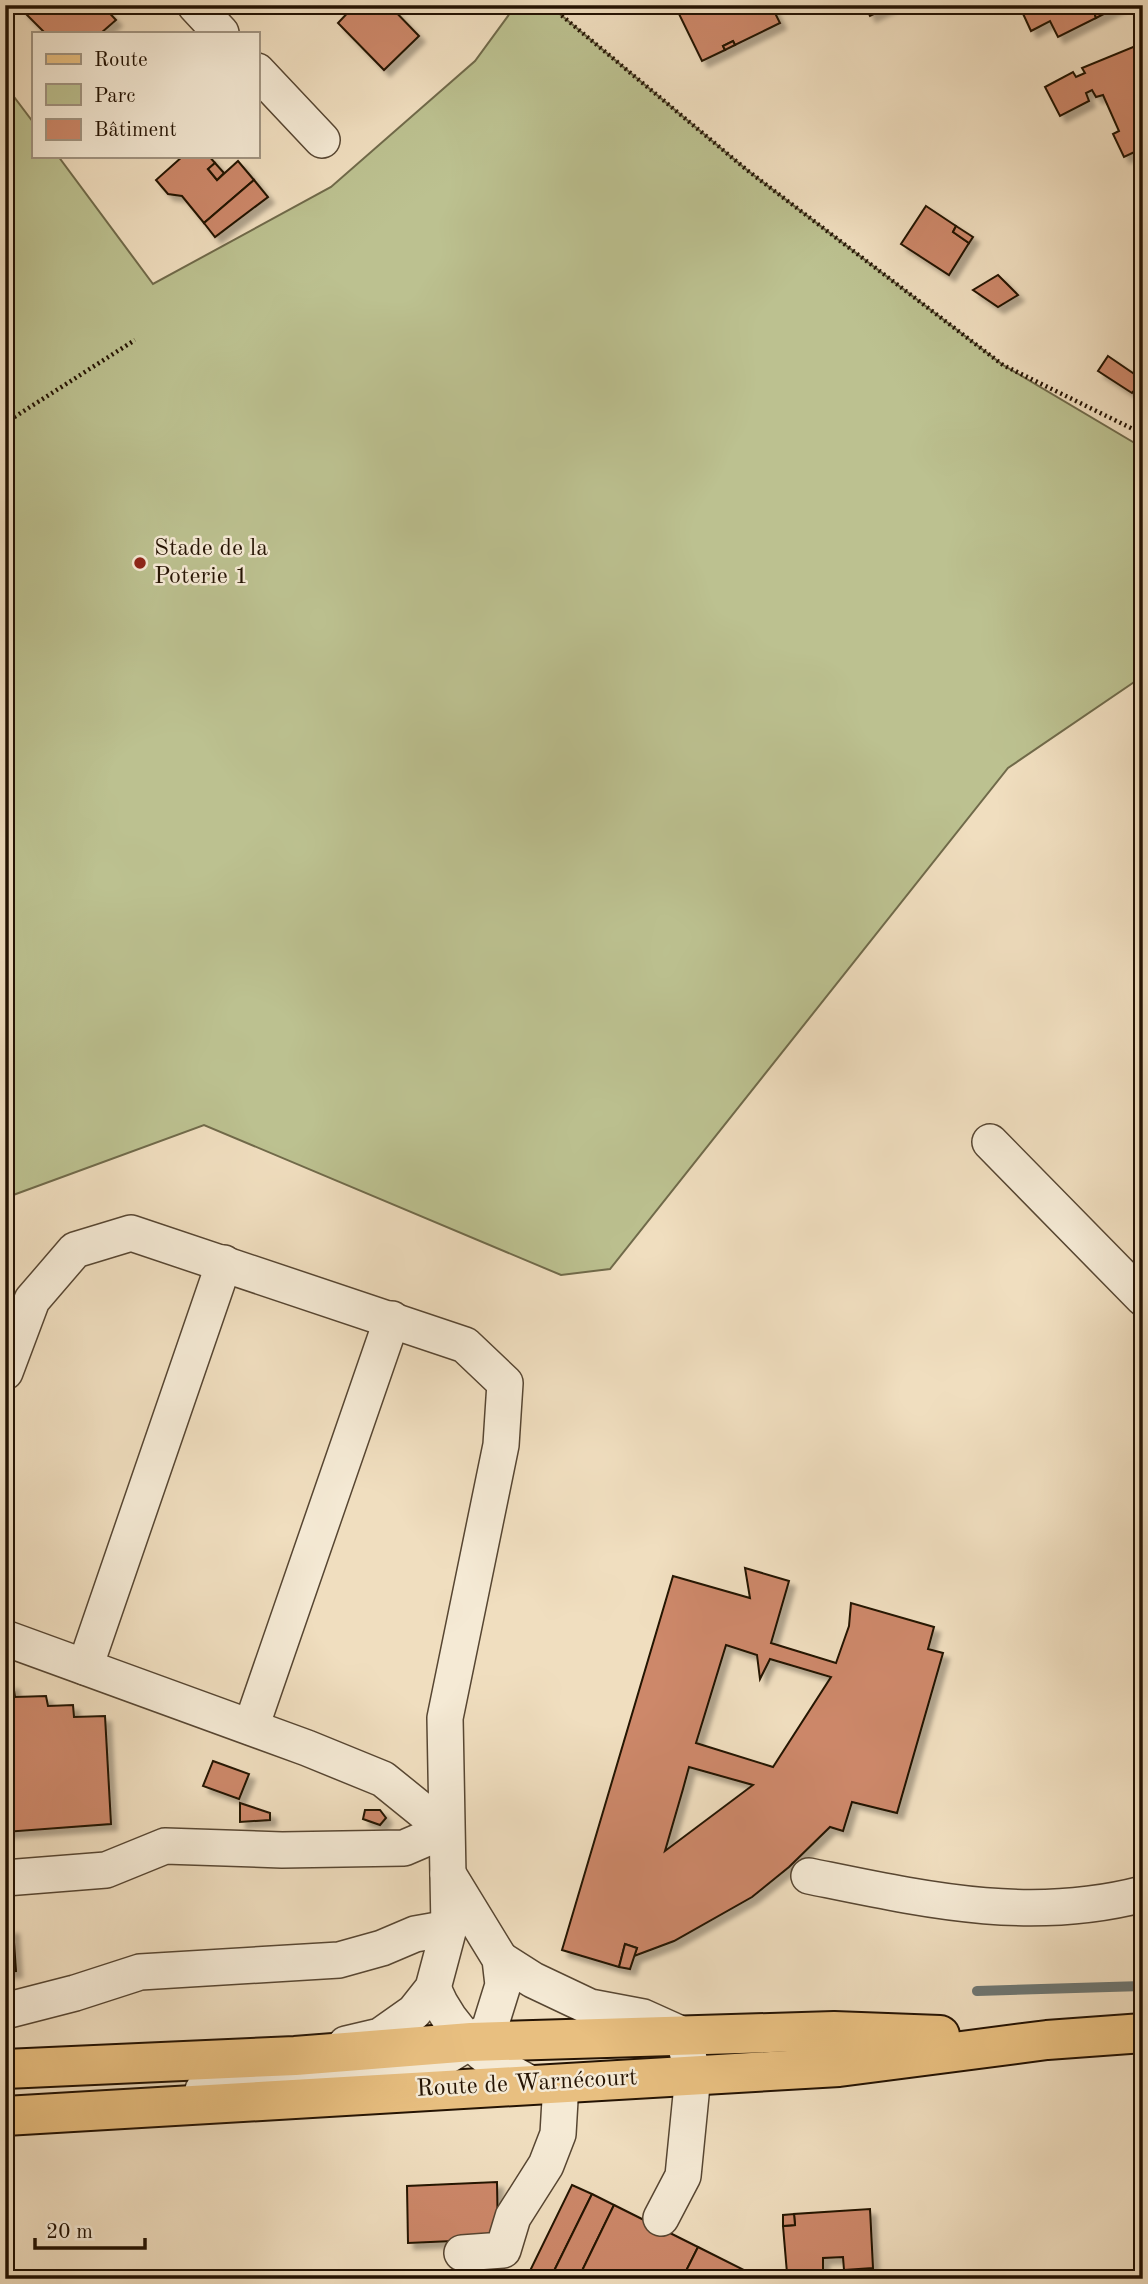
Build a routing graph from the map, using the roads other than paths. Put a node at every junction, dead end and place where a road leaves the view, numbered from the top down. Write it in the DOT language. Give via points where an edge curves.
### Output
graph roads {
  1 [pos="195,5"];
  2 [pos="220,32"];
  3 [pos="259,73"];
  4 [pos="322,139"];
  5 [pos="990,1142"];
  6 [pos="224,1263"];
  7 [pos="1143,1298"];
  8 [pos="18,1304"];
  9 [pos="392,1319"];
  10 [pos="5,1373"];
  11 [pos="5,1639"];
  12 [pos="85,1667"];
  13 [pos="251,1727"];
  14 [pos="446,1830"];
  15 [pos="448,1874"];
  16 [pos="809,1876"];
  17 [pos="5,1878"];
  18 [pos="1143,1894"];
  19 [pos="449,1928"];
  20 [pos="500,1959"];
  21 [pos="433,1987"];
  22 [pos="5,2011"];
  23 [pos="1143,2032"];
  24 [pos="683,2035"];
  25 [pos="1047,2040"];
  26 [pos="471,2042"];
  27 [pos="295,2056"];
  28 [pos="5,2069"];
  29 [pos="693,2075"];
  30 [pos="546,2084"];
  31 [pos="61,2112"];
  32 [pos="5,2116"];
  33 [pos="662,2218"];
  34 [pos="462,2253"];
  1 -- 2 [label="street"];
  3 -- 4 [label="street"];
  5 -- 7 [label="street"];
  6 -- 8 [label="street" via="131,1233 75,1250"];
  6 -- 9 [label="street"];
  6 -- 12 [label="street"];
  8 -- 10 [label="street"];
  9 -- 13 [label="street"];
  9 -- 14 [label="street" via="466,1345 505,1383 501,1445 445,1718"];
  11 -- 12 [label="street"];
  12 -- 13 [label="street"];
  13 -- 14 [label="street" via="383,1779"];
  14 -- 15 [label="street"];
  14 -- 17 [label="street" via="404,1848 165,1846 106,1870"];
  15 -- 19 [label="street"];
  15 -- 20 [label="street"];
  16 -- 18 [label="street" via="980,1908 1100,1905"];
  19 -- 21 [label="street"];
  19 -- 22 [label="street" via="415,1934 339,1960 140,1972"];
  20 -- 24 [label="street" via="590,2007 643,2017"];
  20 -- 26 [label="street" via="503,1985 489,2030"];
  21 -- 26 [label="street" via="442,2010"];
  21 -- 27 [label="street" via="414,2012 380,2036"];
  23 -- 25 [label="main road, Route de Warnécourt"];
  24 -- 25 [label="main road, Route de Warnécourt" via="834,2031"];
  24 -- 26 [label="main road, Route de Warnécourt"];
  24 -- 29 [label="street"];
  25 -- 29 [label="main road, Route de Warnécourt" via="839,2067"];
  26 -- 27 [label="main road, Route de Warnécourt"];
  26 -- 30 [label="street" via="495,2066"];
  26 -- 31 [label="street" via="419,2073 278,2078"];
  27 -- 28 [label="main road, Route de Warnécourt"];
  29 -- 30 [label="main road, Route de Warnécourt"];
  29 -- 33 [label="street" via="683,2176"];
  30 -- 31 [label="main road, Route de Warnécourt"];
  30 -- 34 [label="street" via="558,2134 546,2165 513,2217 503,2250"];
  31 -- 32 [label="main road, Route de Warnécourt"];
}
